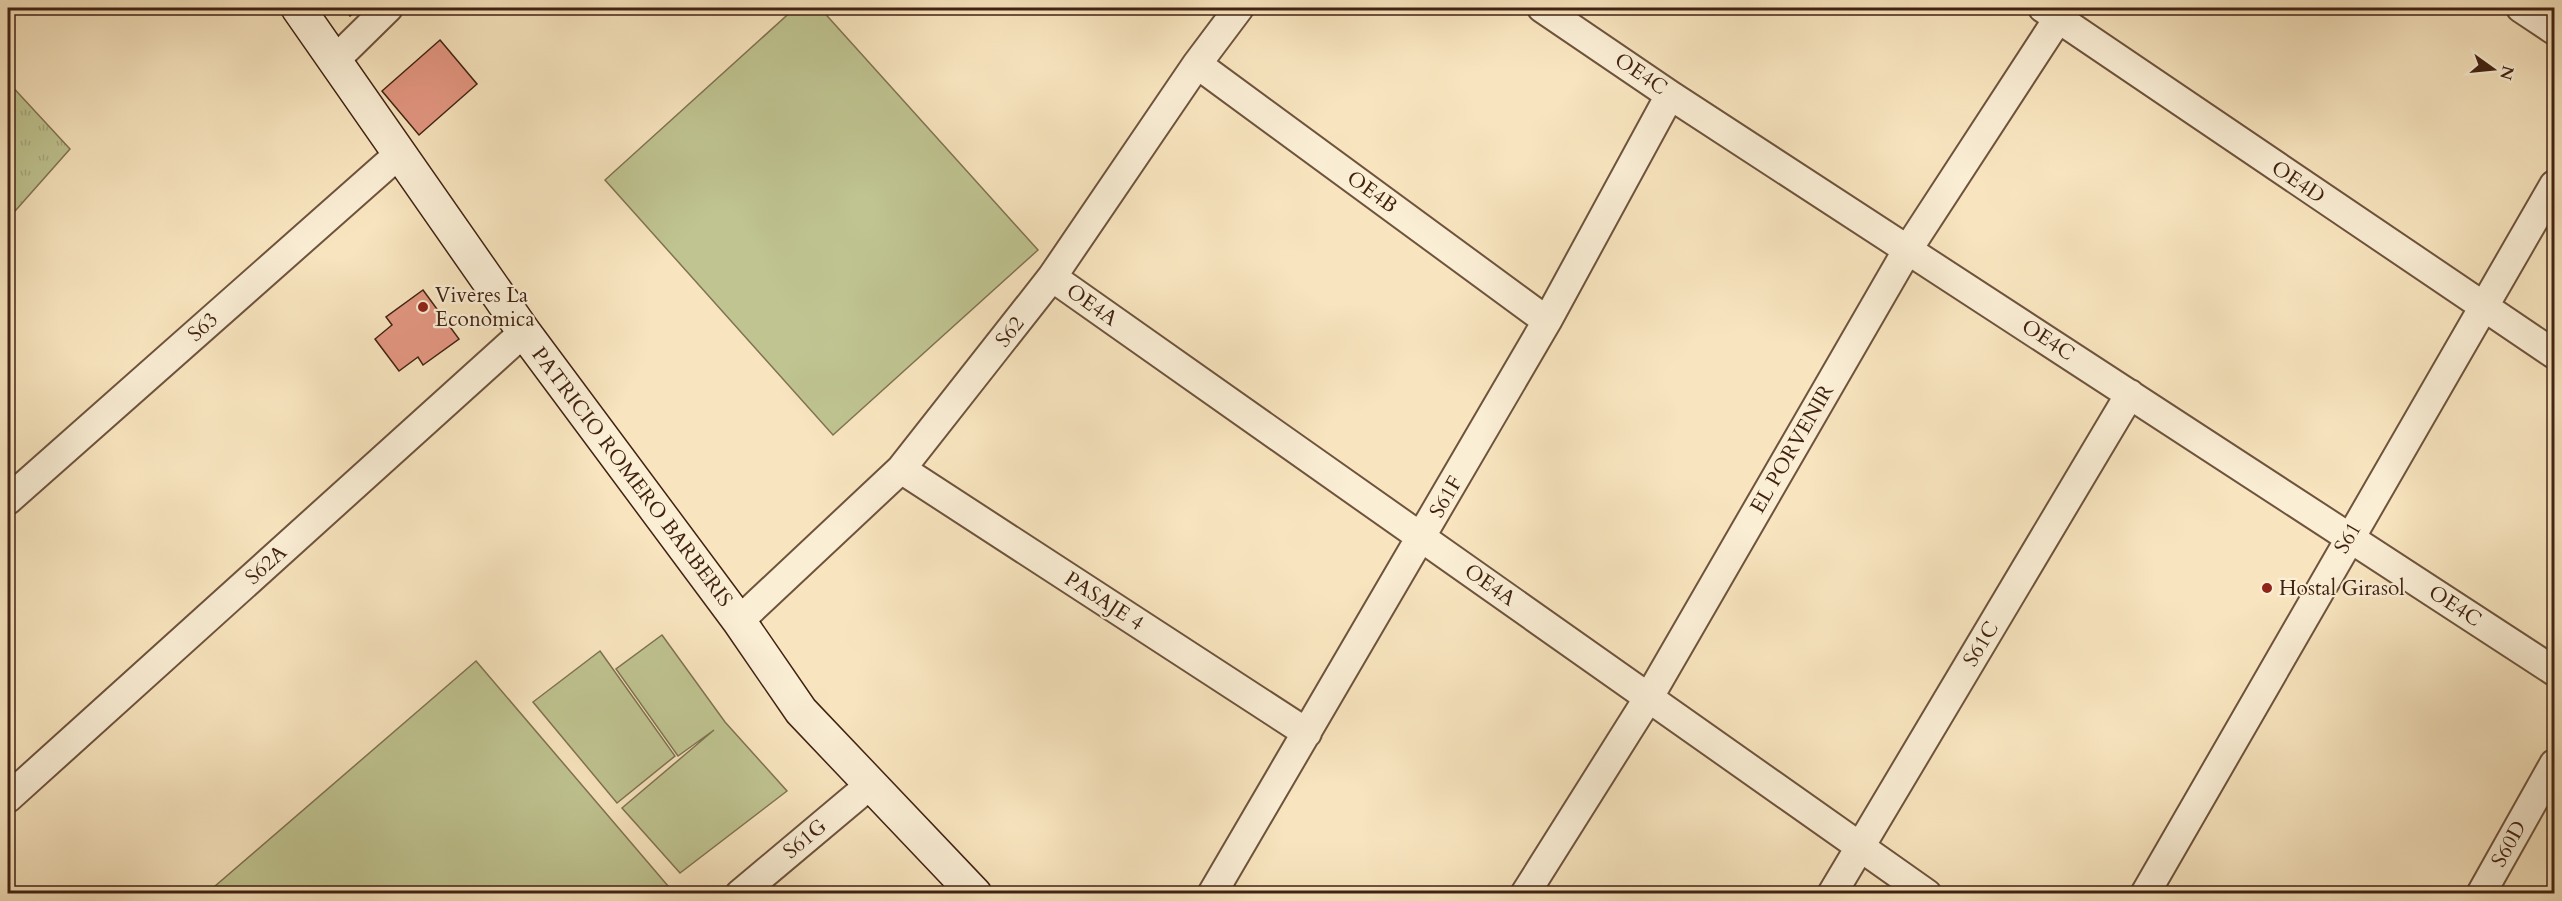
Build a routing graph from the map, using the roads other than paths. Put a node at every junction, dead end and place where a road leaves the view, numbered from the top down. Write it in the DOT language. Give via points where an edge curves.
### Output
graph roads {
  1 [pos="298,8"];
  2 [pos="388,8"];
  3 [pos="1239,8"];
  4 [pos="2521,8"];
  5 [pos="1556,11"];
  6 [pos="2055,11"];
  7 [pos="2554,30"];
  8 [pos="334,61"];
  9 [pos="1197,64"];
  10 [pos="1670,95"];
  11 [pos="399,154"];
  12 [pos="2554,185"];
  13 [pos="1908,249"];
  14 [pos="1052,277"];
  15 [pos="2484,309"];
  16 [pos="1547,321"];
  17 [pos="524,332"];
  18 [pos="2554,354"];
  19 [pos="2130,394"];
  20 [pos="901,469"];
  21 [pos="8,500"];
  22 [pos="1422,537"];
  23 [pos="2349,537"];
  24 [pos="739,621"];
  25 [pos="2554,671"];
  26 [pos="1649,697"];
  27 [pos="1307,733"];
  28 [pos="2554,764"];
  29 [pos="871,784"];
  30 [pos="8,798"];
  31 [pos="1860,846"];
  32 [pos="740,894"];
  33 [pos="975,894"];
  34 [pos="1212,894"];
  35 [pos="1525,894"];
  36 [pos="1832,894"];
  37 [pos="1927,894"];
  38 [pos="2145,894"];
  39 [pos="2481,894"];
  1 -- 8 [label="street, PATRICIO ROMERO BARBERIS"];
  2 -- 8 [label="street"];
  3 -- 9 [label="street, S62"];
  4 -- 7 [label="street"];
  5 -- 10 [label="street, OE4C"];
  6 -- 13 [label="street, EL PORVENIR"];
  6 -- 15 [label="street, OE4D"];
  8 -- 11 [label="street, PATRICIO ROMERO BARBERIS"];
  9 -- 14 [label="street, S62"];
  9 -- 16 [label="street, OE4B"];
  10 -- 13 [label="street, OE4C"];
  10 -- 16 [label="street, S61F"];
  11 -- 17 [label="street, PATRICIO ROMERO BARBERIS"];
  11 -- 21 [label="street, S63"];
  12 -- 15 [label="street, S61"];
  13 -- 19 [label="street, OE4C"];
  13 -- 26 [label="street, EL PORVENIR"];
  14 -- 20 [label="street, S62"];
  14 -- 22 [label="street, OE4A"];
  15 -- 18 [label="street, OE4D"];
  15 -- 23 [label="street, S61"];
  16 -- 22 [label="street, S61F"];
  17 -- 24 [label="street, PATRICIO ROMERO BARBERIS"];
  17 -- 30 [label="street, S62A"];
  19 -- 23 [label="street, OE4C"];
  19 -- 31 [label="street, S61C"];
  20 -- 24 [label="street, S62"];
  20 -- 27 [label="street, PASAJE 4"];
  22 -- 26 [label="street, OE4A"];
  22 -- 27 [label="street, S61F"];
  23 -- 25 [label="street, OE4C"];
  23 -- 38 [label="street, S61"];
  24 -- 29 [label="street, PATRICIO ROMERO BARBERIS" via="801,711"];
  26 -- 31 [label="street, OE4A"];
  26 -- 35 [label="street, EL PORVENIR"];
  27 -- 34 [label="street, S61F"];
  28 -- 39 [label="street, S60D"];
  29 -- 32 [label="street, S61G"];
  29 -- 33 [label="street, PATRICIO ROMERO BARBERIS"];
  31 -- 36 [label="street, S61C"];
  31 -- 37 [label="street, OE4A"];
}
